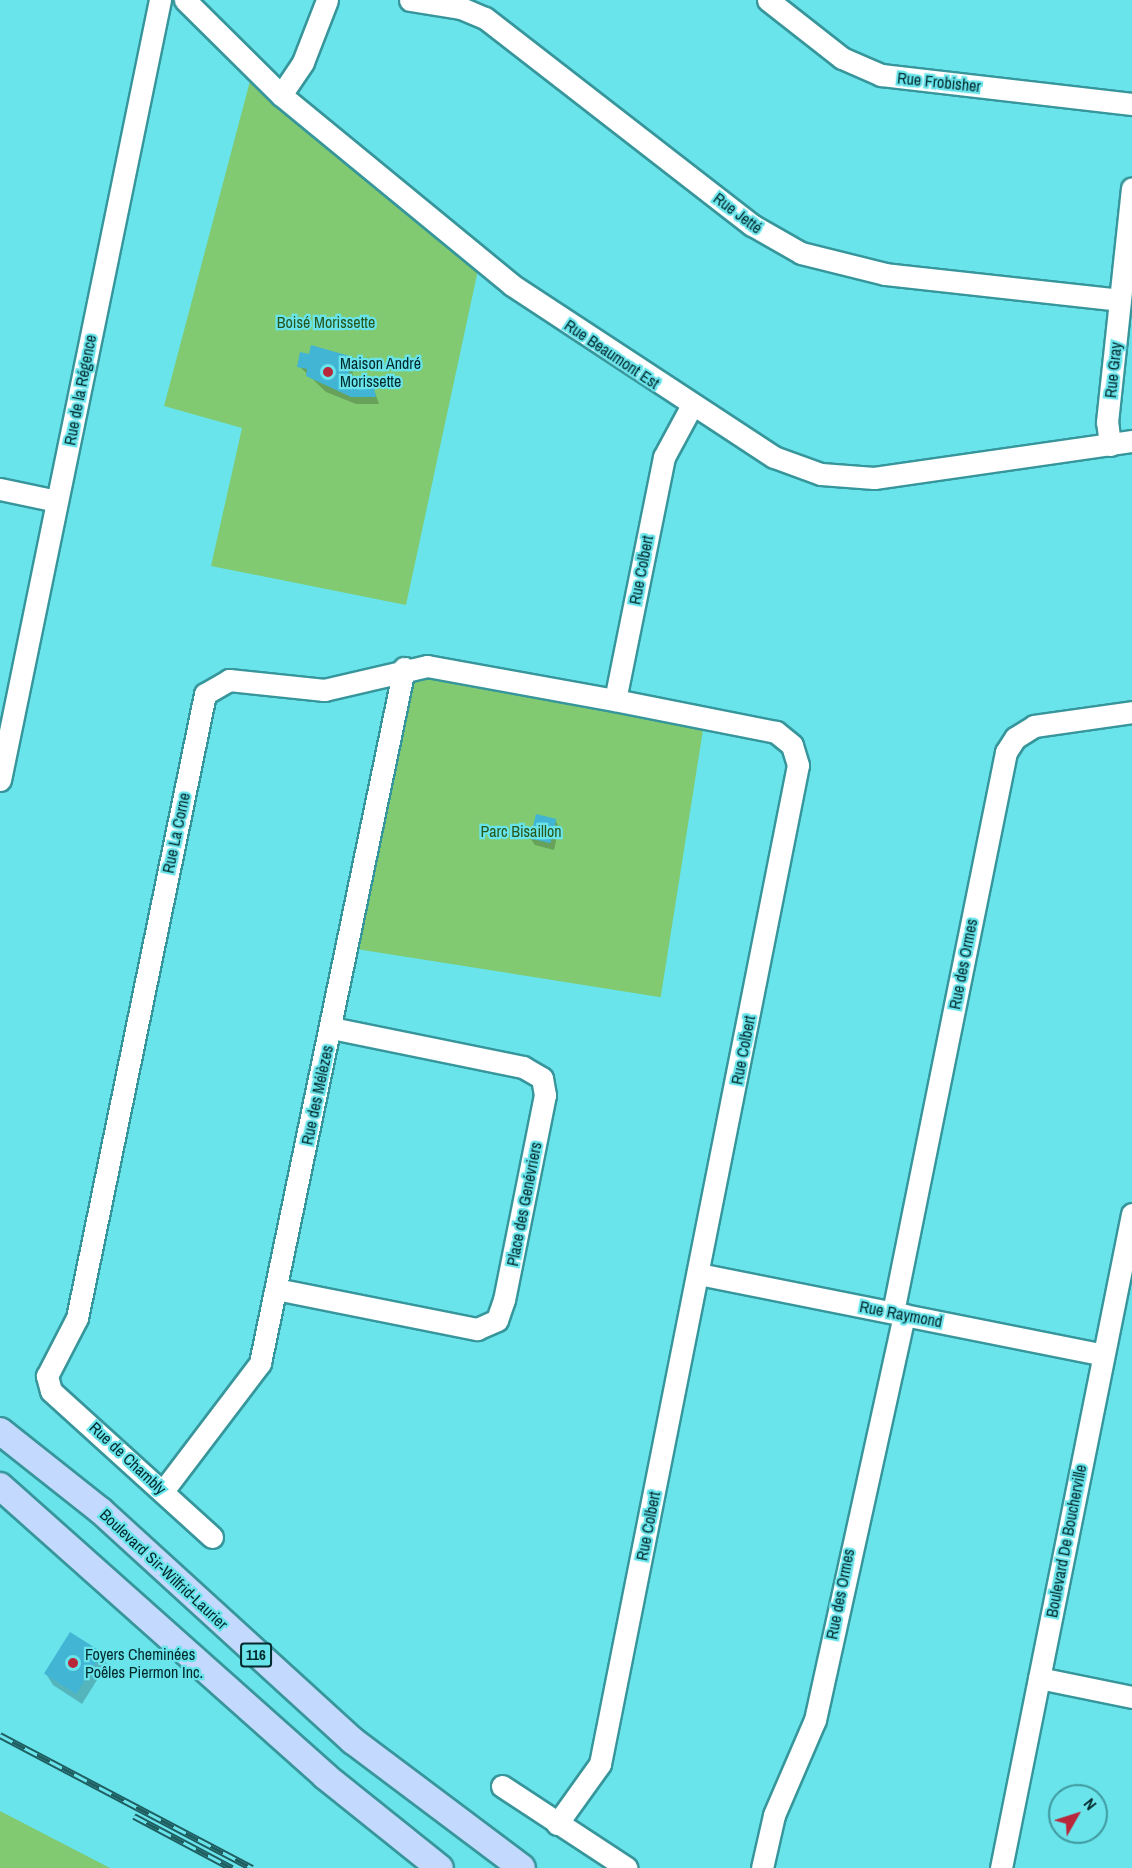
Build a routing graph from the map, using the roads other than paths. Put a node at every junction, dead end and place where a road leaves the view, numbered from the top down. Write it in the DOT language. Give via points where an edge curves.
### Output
graph roads {
  1 [pos="160,0"];
  2 [pos="184,0"];
  3 [pos="327,0"];
  4 [pos="410,0"];
  5 [pos="768,0"];
  6 [pos="281,95"];
  7 [pos="1132,104"];
  8 [pos="1132,188"];
  9 [pos="1120,300"];
  10 [pos="691,407"];
  11 [pos="1132,441"];
  12 [pos="1110,445"];
  13 [pos="0,489"];
  14 [pos="57,501"];
  15 [pos="404,668"];
  16 [pos="615,700"];
  17 [pos="1132,712"];
  18 [pos="0,780"];
  19 [pos="331,1028"];
  20 [pos="1132,1214"];
  21 [pos="1127,1266"];
  22 [pos="699,1274"];
  23 [pos="276,1289"];
  24 [pos="899,1313"];
  25 [pos="1103,1355"];
  26 [pos="47,1379"];
  27 [pos="0,1431"];
  28 [pos="0,1486"];
  29 [pos="163,1491"];
  30 [pos="212,1537"];
  31 [pos="1039,1678"];
  32 [pos="1132,1696"];
  33 [pos="502,1786"];
  34 [pos="557,1824"];
  35 [pos="440,1868"];
  36 [pos="522,1868"];
  37 [pos="627,1868"];
  38 [pos="762,1868"];
  39 [pos="1000,1868"];
  1 -- 14 [label="street, Rue de la Régence"];
  2 -- 6 [label="street, Rue Beaumont Est"];
  3 -- 6 [label="street" via="303,62"];
  4 -- 9 [label="street, Rue Jetté" via="461,8 485,18 752,225 801,253 885,274"];
  5 -- 7 [label="street, Rue Frobisher" via="842,58 882,75"];
  6 -- 10 [label="street, Rue Beaumont Est" via="512,285"];
  8 -- 9 [label="street, Rue Gray"];
  9 -- 12 [label="street, Rue Gray"];
  10 -- 12 [label="street, Rue Beaumont Est" via="785,462 849,478 918,474"];
  10 -- 16 [label="street, Rue Colbert" via="664,457"];
  11 -- 12 [label="street, Rue Beaumont Est"];
  13 -- 14 [label="street"];
  14 -- 18 [label="street, Rue de la Régence"];
  15 -- 16 [label="street, Rue La Corne" via="427,666"];
  15 -- 19 [label="street, Rue des Mélèzes"];
  15 -- 26 [label="street, Rue La Corne" via="324,690 230,680 206,694 77,1318"];
  16 -- 22 [label="street, Rue Colbert" via="776,732 789,741 798,760"];
  17 -- 24 [label="street, Rue des Ormes" via="1029,728 1006,752"];
  19 -- 23 [label="street, Rue des Mélèzes"];
  19 -- 23 [label="street, Place des Genévriers" via="523,1067 542,1078 545,1095 504,1300 497,1320 477,1329"];
  20 -- 21 [label="street, Boulevard De Boucherville"];
  21 -- 25 [label="street, Boulevard De Boucherville"];
  22 -- 24 [label="street, Rue Raymond"];
  22 -- 34 [label="street, Rue Colbert" via="600,1764"];
  23 -- 29 [label="street, Rue des Mélèzes" via="255,1374"];
  24 -- 25 [label="street, Rue Raymond"];
  24 -- 38 [label="street, Rue des Ormes" via="815,1720 774,1815"];
  25 -- 31 [label="street, Boulevard De Boucherville"];
  26 -- 29 [label="street, Rue de Chambly" via="51,1391"];
  27 -- 36 [label="main road, Boulevard Sir-Wilfrid-Laurier / 116" via="101,1511 353,1741"];
  28 -- 35 [label="main road, 116" via="325,1776"];
  29 -- 30 [label="street, Rue de Chambly"];
  31 -- 32 [label="street"];
  31 -- 39 [label="street, Boulevard De Boucherville"];
  33 -- 34 [label="street"];
  34 -- 37 [label="street"];
}
